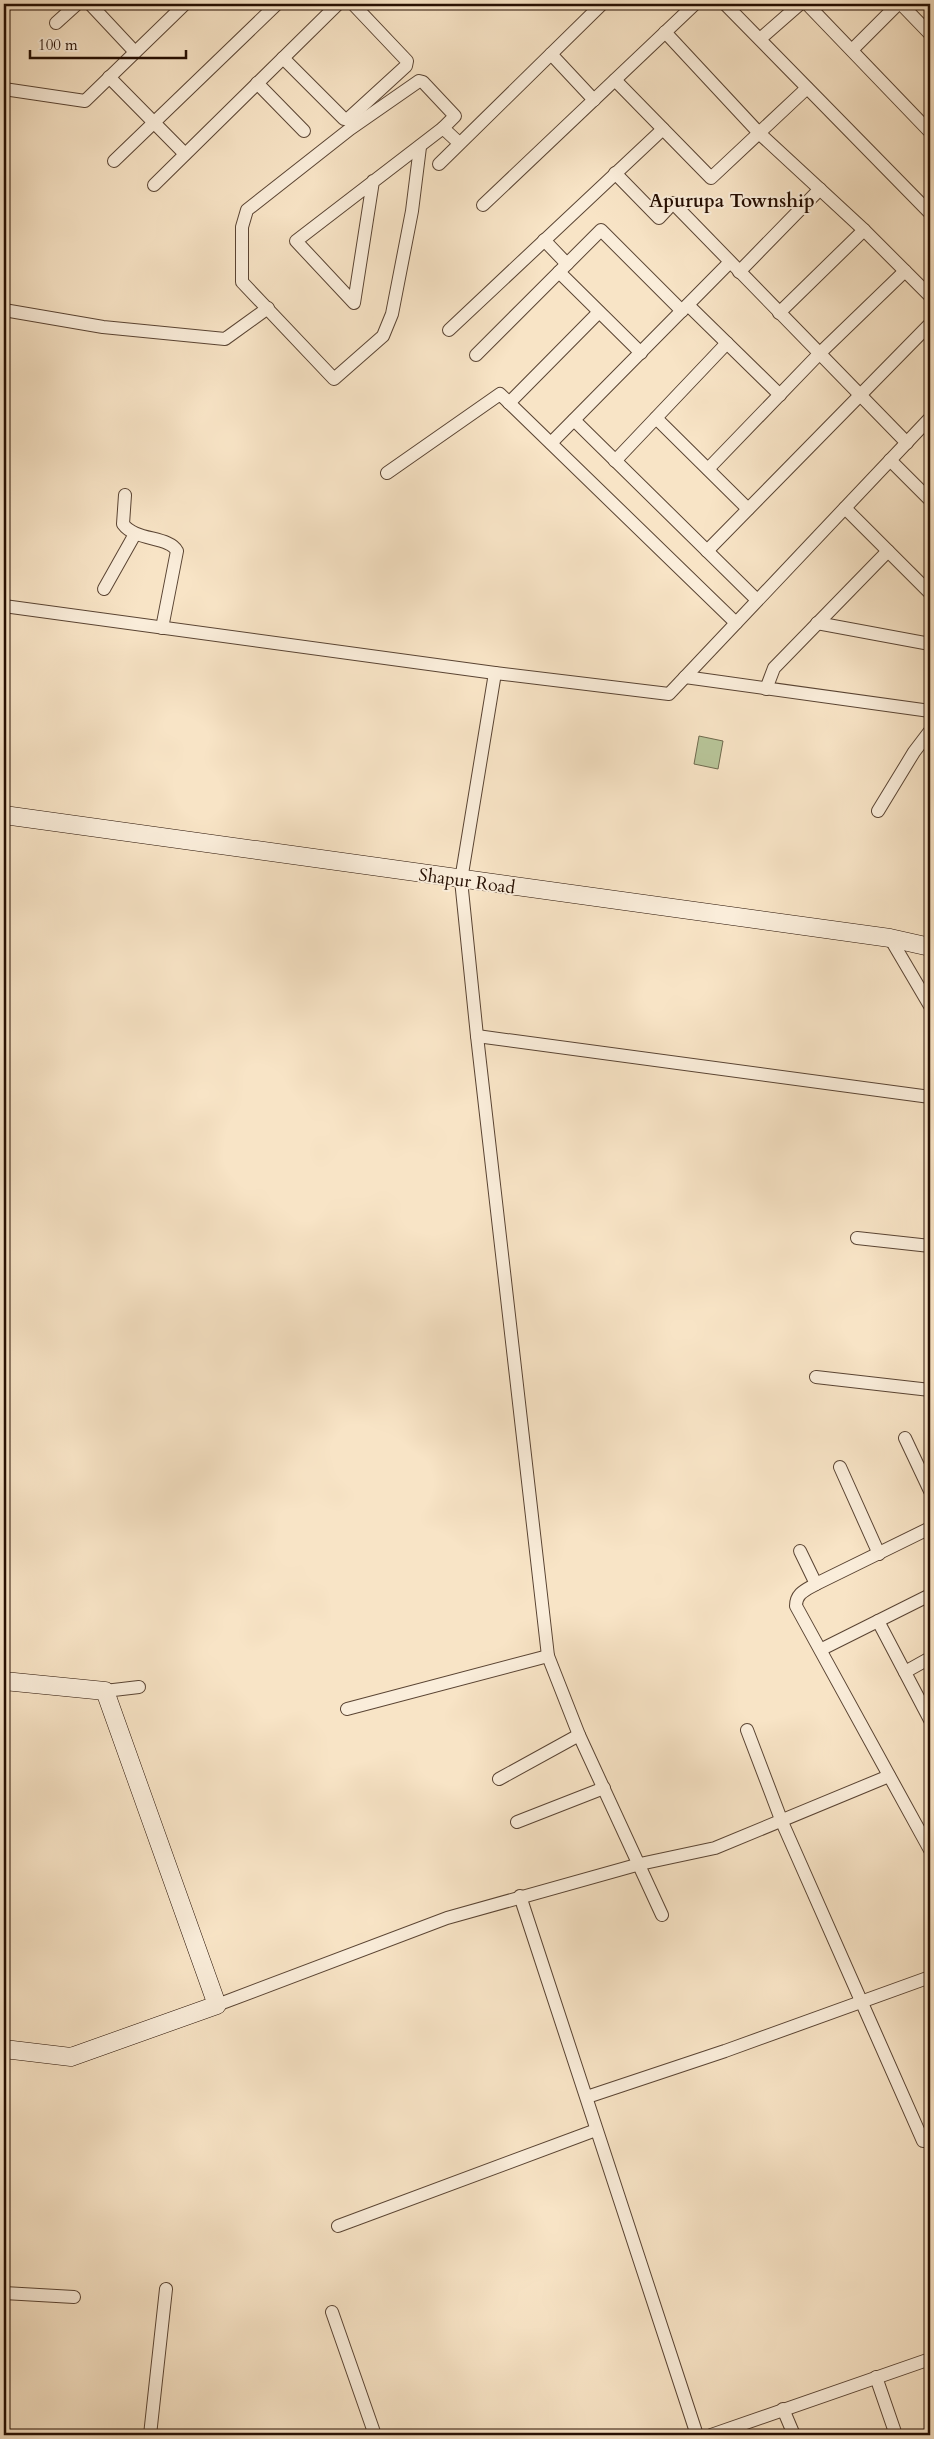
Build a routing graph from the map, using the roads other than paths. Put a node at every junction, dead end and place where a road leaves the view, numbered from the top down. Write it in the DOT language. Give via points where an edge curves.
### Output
graph roads {
  1 [pos="77,4"];
  2 [pos="90,4"];
  3 [pos="185,4"];
  4 [pos="277,4"];
  5 [pos="338,4"];
  6 [pos="353,4"];
  7 [pos="602,4"];
  8 [pos="695,4"];
  9 [pos="725,4"];
  10 [pos="800,4"];
  11 [pos="807,4"];
  12 [pos="899,4"];
  13 [pos="56,23"];
  14 [pos="665,32"];
  15 [pos="930,34"];
  16 [pos="760,40"];
  17 [pos="852,50"];
  18 [pos="135,52"];
  19 [pos="551,54"];
  20 [pos="283,58"];
  21 [pos="109,77"];
  22 [pos="615,80"];
  23 [pos="258,83"];
  24 [pos="807,88"];
  25 [pos="4,89"];
  26 [pos="594,100"];
  27 [pos="455,116"];
  28 [pos="154,123"];
  29 [pos="443,128"];
  30 [pos="663,128"];
  31 [pos="304,131"];
  32 [pos="470,131"];
  33 [pos="930,132"];
  34 [pos="759,133"];
  35 [pos="458,142"];
  36 [pos="420,147"];
  37 [pos="185,154"];
  38 [pos="114,161"];
  39 [pos="439,164"];
  40 [pos="616,173"];
  41 [pos="373,181"];
  42 [pos="154,186"];
  43 [pos="820,189"];
  44 [pos="483,205"];
  45 [pos="930,213"];
  46 [pos="864,230"];
  47 [pos="544,240"];
  48 [pos="735,267"];
  49 [pos="563,268"];
  50 [pos="905,271"];
  51 [pos="930,296"];
  52 [pos="268,308"];
  53 [pos="685,308"];
  54 [pos="4,310"];
  55 [pos="599,312"];
  56 [pos="780,313"];
  57 [pos="930,324"];
  58 [pos="449,330"];
  59 [pos="727,343"];
  60 [pos="641,353"];
  61 [pos="819,354"];
  62 [pos="476,355"];
  63 [pos="780,395"];
  64 [pos="859,395"];
  65 [pos="509,403"];
  66 [pos="656,418"];
  67 [pos="930,418"];
  68 [pos="574,420"];
  69 [pos="551,443"];
  70 [pos="907,443"];
  71 [pos="890,460"];
  72 [pos="615,461"];
  73 [pos="708,469"];
  74 [pos="387,473"];
  75 [pos="125,495"];
  76 [pos="930,500"];
  77 [pos="844,508"];
  78 [pos="748,509"];
  79 [pos="135,534"];
  80 [pos="707,551"];
  81 [pos="888,551"];
  82 [pos="104,589"];
  83 [pos="930,593"];
  84 [pos="757,600"];
  85 [pos="4,606"];
  86 [pos="736,623"];
  87 [pos="817,623"];
  88 [pos="162,628"];
  89 [pos="930,644"];
  90 [pos="495,673"];
  91 [pos="685,677"];
  92 [pos="766,689"];
  93 [pos="930,711"];
  94 [pos="930,731"];
  95 [pos="878,811"];
  96 [pos="4,816"];
  97 [pos="461,880"];
  98 [pos="890,938"];
  99 [pos="930,946"];
  100 [pos="930,1006"];
  101 [pos="477,1036"];
  102 [pos="930,1097"];
  103 [pos="858,1238"];
  104 [pos="930,1246"];
  105 [pos="816,1376"];
  106 [pos="930,1390"];
  107 [pos="905,1438"];
  108 [pos="840,1466"];
  109 [pos="930,1491"];
  110 [pos="930,1528"];
  111 [pos="800,1551"];
  112 [pos="878,1554"];
  113 [pos="816,1584"];
  114 [pos="930,1595"];
  115 [pos="878,1621"];
  116 [pos="822,1649"];
  117 [pos="548,1656"];
  118 [pos="930,1658"];
  119 [pos="905,1672"];
  120 [pos="4,1681"];
  121 [pos="139,1687"];
  122 [pos="105,1690"];
  123 [pos="347,1709"];
  124 [pos="930,1720"];
  125 [pos="746,1730"];
  126 [pos="579,1735"];
  127 [pos="889,1776"];
  128 [pos="499,1779"];
  129 [pos="604,1788"];
  130 [pos="518,1822"];
  131 [pos="782,1822"];
  132 [pos="930,1850"];
  133 [pos="640,1864"];
  134 [pos="520,1896"];
  135 [pos="662,1915"];
  136 [pos="930,1977"];
  137 [pos="862,2002"];
  138 [pos="217,2006"];
  139 [pos="4,2048"];
  140 [pos="587,2097"];
  141 [pos="596,2130"];
  142 [pos="923,2141"];
  143 [pos="338,2226"];
  144 [pos="166,2289"];
  145 [pos="4,2293"];
  146 [pos="74,2297"];
  147 [pos="332,2312"];
  148 [pos="930,2359"];
  149 [pos="876,2377"];
  150 [pos="783,2409"];
  151 [pos="150,2435"];
  152 [pos="375,2435"];
  153 [pos="697,2435"];
  154 [pos="711,2435"];
  155 [pos="794,2435"];
  156 [pos="896,2435"];
  1 -- 13 [label="street"];
  2 -- 18 [label="street"];
  3 -- 18 [label="street"];
  4 -- 28 [label="street"];
  5 -- 20 [label="street"];
  6 -- 20 [label="street" via="407,61 406,66 348,119 344,119"];
  7 -- 19 [label="street"];
  8 -- 14 [label="street"];
  9 -- 16 [label="street"];
  10 -- 16 [label="street"];
  11 -- 17 [label="street"];
  12 -- 15 [label="street"];
  12 -- 17 [label="street"];
  14 -- 22 [label="street"];
  14 -- 34 [label="street"];
  16 -- 24 [label="street"];
  17 -- 33 [label="street"];
  18 -- 21 [label="street"];
  19 -- 26 [label="street"];
  19 -- 32 [label="street"];
  20 -- 23 [label="street"];
  21 -- 25 [label="street" via="84,100"];
  21 -- 28 [label="street"];
  22 -- 26 [label="street"];
  22 -- 30 [label="street"];
  23 -- 31 [label="street"];
  23 -- 37 [label="street"];
  24 -- 34 [label="street"];
  24 -- 45 [label="street"];
  26 -- 44 [label="street"];
  27 -- 29 [label="street"];
  27 -- 32 [label="street"];
  27 -- 52 [label="street" via="419,81 350,129 247,210 242,227 242,282"];
  28 -- 37 [label="street"];
  28 -- 38 [label="street"];
  29 -- 35 [label="street"];
  29 -- 36 [label="street"];
  30 -- 34 [label="street" via="711,178"];
  30 -- 40 [label="street"];
  32 -- 35 [label="street"];
  34 -- 43 [label="street"];
  35 -- 39 [label="street"];
  36 -- 41 [label="street"];
  36 -- 52 [label="street" via="412,211 392,314 383,336 334,379"];
  37 -- 42 [label="street"];
  40 -- 47 [label="street"];
  40 -- 48 [label="street" via="659,218 673,204"];
  41 -- 41 [label="street" via="296,241 354,303 356,293"];
  43 -- 46 [label="street"];
  43 -- 48 [label="street"];
  46 -- 50 [label="street"];
  46 -- 56 [label="street"];
  47 -- 49 [label="street"];
  47 -- 58 [label="street"];
  48 -- 53 [label="street"];
  48 -- 56 [label="street"];
  49 -- 53 [label="street" via="601,230"];
  49 -- 55 [label="street"];
  49 -- 62 [label="street"];
  50 -- 51 [label="street"];
  50 -- 61 [label="street"];
  52 -- 54 [label="street" via="226,339 102,327"];
  53 -- 59 [label="street"];
  53 -- 60 [label="street"];
  55 -- 60 [label="street"];
  55 -- 65 [label="street"];
  56 -- 61 [label="street"];
  57 -- 64 [label="street"];
  59 -- 63 [label="street"];
  59 -- 66 [label="street"];
  60 -- 68 [label="street"];
  61 -- 63 [label="street"];
  61 -- 64 [label="street"];
  63 -- 73 [label="street"];
  64 -- 70 [label="street"];
  64 -- 78 [label="street"];
  65 -- 69 [label="street"];
  65 -- 74 [label="street" via="500,394"];
  66 -- 72 [label="street"];
  66 -- 73 [label="street"];
  67 -- 70 [label="street"];
  68 -- 69 [label="street"];
  68 -- 72 [label="street"];
  69 -- 86 [label="street"];
  70 -- 71 [label="street"];
  71 -- 76 [label="street"];
  71 -- 77 [label="street"];
  72 -- 80 [label="street"];
  73 -- 78 [label="street"];
  75 -- 79 [label="street" via="122,524"];
  77 -- 81 [label="street"];
  77 -- 84 [label="street"];
  78 -- 80 [label="street"];
  79 -- 82 [label="street"];
  79 -- 88 [label="street" via="172,545 177,551"];
  80 -- 84 [label="street"];
  81 -- 83 [label="street"];
  81 -- 87 [label="street"];
  84 -- 86 [label="street"];
  85 -- 88 [label="street"];
  86 -- 91 [label="street"];
  87 -- 89 [label="street"];
  87 -- 92 [label="street" via="774,668"];
  88 -- 90 [label="street"];
  90 -- 91 [label="street" via="668,694"];
  90 -- 97 [label="street"];
  91 -- 92 [label="street"];
  92 -- 93 [label="street"];
  94 -- 95 [label="street"];
  96 -- 97 [label="street, Shapur Road"];
  97 -- 98 [label="street, Shapur Road"];
  97 -- 101 [label="street"];
  98 -- 99 [label="street, Shapur Road"];
  98 -- 100 [label="street"];
  101 -- 102 [label="street"];
  101 -- 117 [label="street"];
  103 -- 104 [label="street"];
  105 -- 106 [label="street"];
  107 -- 109 [label="street"];
  108 -- 112 [label="street"];
  110 -- 112 [label="street"];
  111 -- 113 [label="street"];
  112 -- 113 [label="street"];
  113 -- 116 [label="street" via="800,1593 796,1606"];
  114 -- 115 [label="street"];
  115 -- 116 [label="street"];
  115 -- 119 [label="street"];
  116 -- 127 [label="street"];
  117 -- 123 [label="street"];
  117 -- 126 [label="street"];
  118 -- 119 [label="street"];
  119 -- 124 [label="street"];
  120 -- 122 [label="street"];
  121 -- 122 [label="street"];
  122 -- 138 [label="street"];
  125 -- 131 [label="street"];
  126 -- 128 [label="street"];
  126 -- 129 [label="street"];
  127 -- 131 [label="street"];
  127 -- 132 [label="street"];
  129 -- 130 [label="street"];
  129 -- 133 [label="street"];
  131 -- 133 [label="street" via="715,1848"];
  131 -- 137 [label="street"];
  133 -- 134 [label="street"];
  133 -- 135 [label="street"];
  134 -- 138 [label="street" via="447,1918"];
  134 -- 140 [label="street"];
  136 -- 137 [label="street"];
  137 -- 140 [label="street"];
  137 -- 142 [label="street"];
  138 -- 139 [label="street" via="71,2057"];
  140 -- 141 [label="street"];
  141 -- 143 [label="street"];
  141 -- 153 [label="street"];
  144 -- 151 [label="street"];
  145 -- 146 [label="street"];
  147 -- 152 [label="street"];
  148 -- 149 [label="street"];
  149 -- 150 [label="street"];
  149 -- 156 [label="street"];
  150 -- 154 [label="street"];
  150 -- 155 [label="street"];
}
